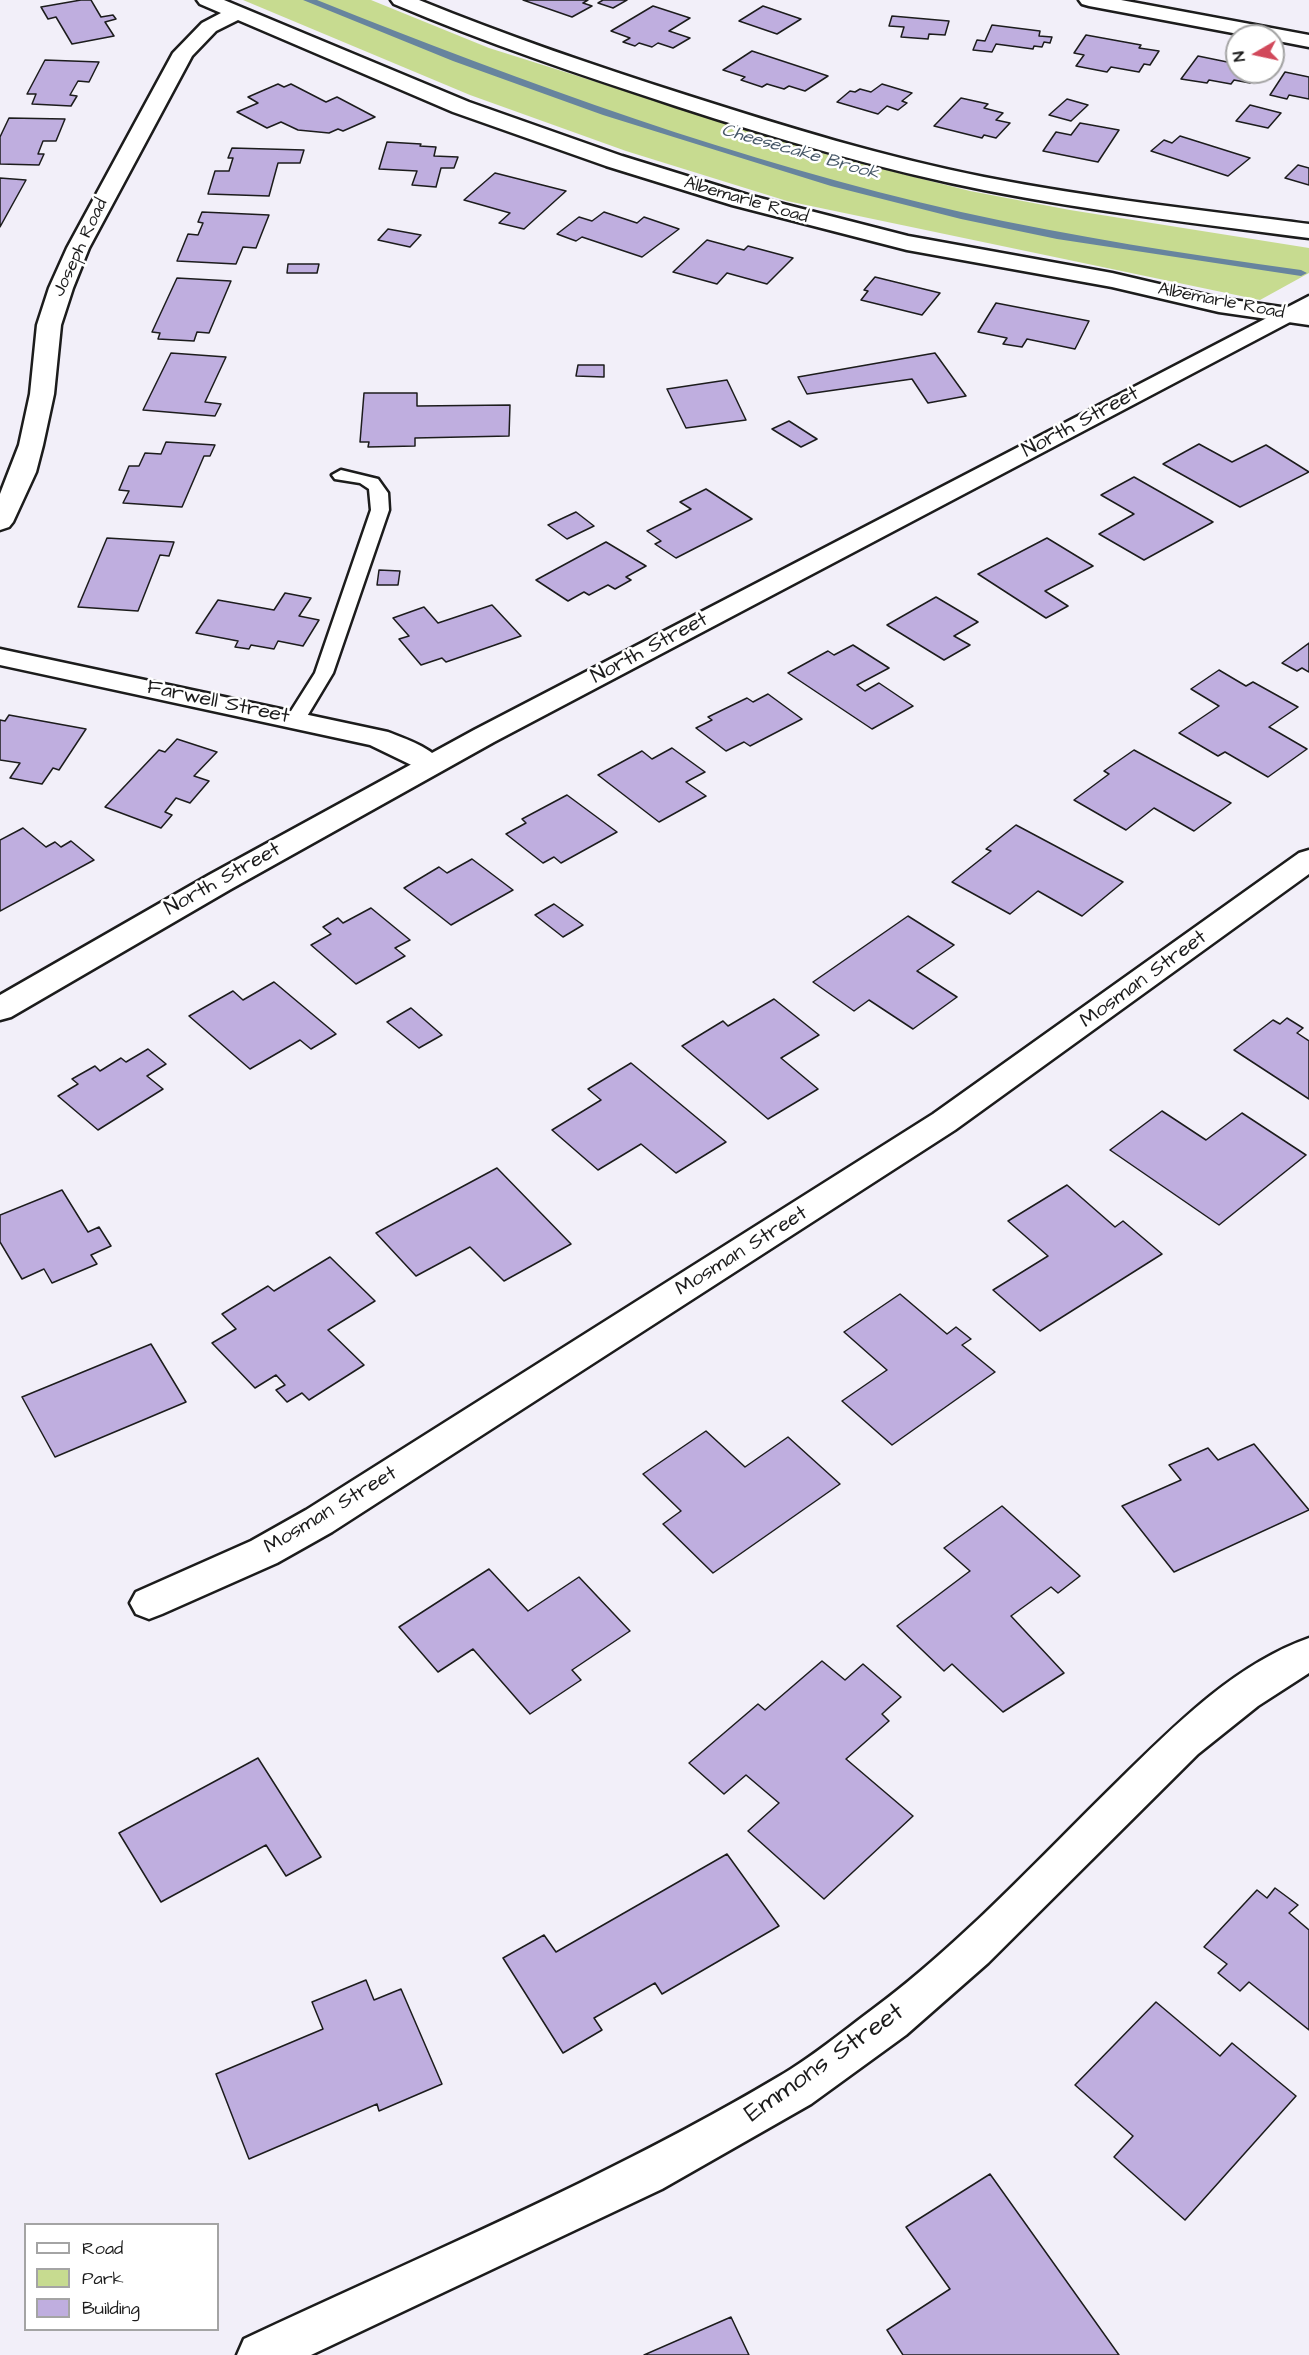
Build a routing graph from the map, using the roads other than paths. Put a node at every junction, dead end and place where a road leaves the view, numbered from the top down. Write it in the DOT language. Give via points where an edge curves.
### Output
graph roads {
  1 [pos="207,0"];
  2 [pos="401,0"];
  3 [pos="1089,0"];
  4 [pos="237,13"];
  5 [pos="1309,41"];
  6 [pos="1309,231"];
  7 [pos="1301,312"];
  8 [pos="341,475"];
  9 [pos="0,522"];
  10 [pos="0,657"];
  11 [pos="296,719"];
  12 [pos="429,765"];
  13 [pos="1309,860"];
  14 [pos="0,1009"];
  15 [pos="149,1604"];
  16 [pos="1309,1654"];
  17 [pos="260,2355"];
  1 -- 4 [label="street, Albemarle Road"];
  2 -- 6 [label="street" via="572,66 738,119 902,165 1064,198"];
  3 -- 5 [label="street"];
  4 -- 7 [label="street, Albemarle Road" via="461,107 722,194 907,243 1112,280 1219,305"];
  4 -- 9 [label="street, Joseph Road" via="209,27 183,53 78,248 50,325 31,445"];
  7 -- 12 [label="street, North Street"];
  8 -- 11 [label="lane" via="377,485 381,492 380,510 324,674"];
  10 -- 11 [label="street, Farwell Street"];
  11 -- 12 [label="street, Farwell Street" via="378,738"];
  12 -- 14 [label="street, North Street"];
  13 -- 15 [label="street, Mosman Street" via="1006,1080 885,1161 319,1521 264,1552"];
  16 -- 17 [label="street, Emmons Street" via="1252,1687 1219,1712 973,1950 891,2021 796,2090 646,2174"];
}
